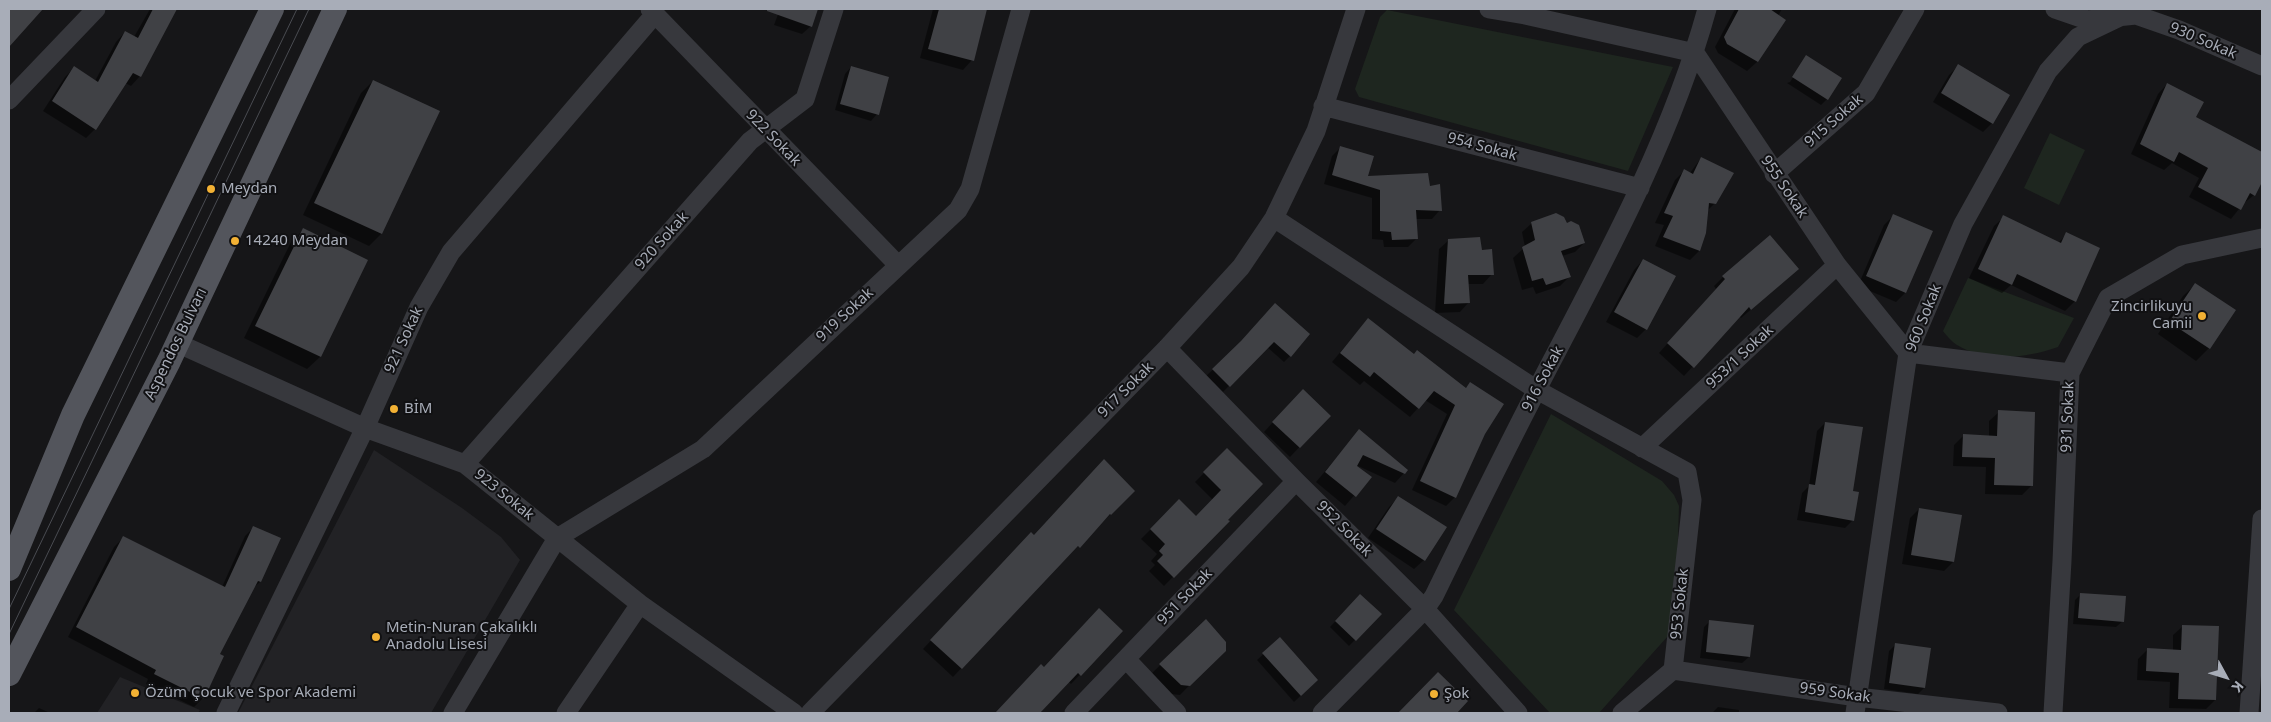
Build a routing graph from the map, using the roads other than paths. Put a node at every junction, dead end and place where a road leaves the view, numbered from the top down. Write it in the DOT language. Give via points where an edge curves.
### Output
graph roads {
  1 [pos="96,9"];
  2 [pos="272,9"];
  3 [pos="335,9"];
  4 [pos="834,9"];
  5 [pos="1021,9"];
  6 [pos="1356,9"];
  7 [pos="1489,9"];
  8 [pos="1708,9"];
  9 [pos="1915,9"];
  10 [pos="2055,9"];
  11 [pos="652,11"];
  12 [pos="1526,12"];
  13 [pos="2125,12"];
  14 [pos="1695,53"];
  15 [pos="2262,66"];
  16 [pos="9,100"];
  17 [pos="1323,106"];
  18 [pos="764,129"];
  19 [pos="1774,174"];
  20 [pos="1640,188"];
  21 [pos="1274,218"];
  22 [pos="2262,238"];
  23 [pos="898,265"];
  24 [pos="1837,265"];
  25 [pos="177,343"];
  26 [pos="1167,348"];
  27 [pos="1908,353"];
  28 [pos="2070,373"];
  29 [pos="1537,390"];
  30 [pos="365,428"];
  31 [pos="1642,448"];
  32 [pos="465,464"];
  33 [pos="1296,481"];
  34 [pos="2262,519"];
  35 [pos="557,538"];
  36 [pos="9,569"];
  37 [pos="640,604"];
  38 [pos="1425,609"];
  39 [pos="1126,659"];
  40 [pos="1673,670"];
  41 [pos="9,674"];
  42 [pos="1856,705"];
  43 [pos="226,713"];
  44 [pos="453,713"];
  45 [pos="566,713"];
  46 [pos="794,713"];
  47 [pos="810,713"];
  48 [pos="1074,713"];
  49 [pos="1177,713"];
  50 [pos="1322,713"];
  51 [pos="1518,713"];
  52 [pos="1622,713"];
  53 [pos="1998,713"];
  54 [pos="2053,713"];
  55 [pos="2249,713"];
  1 -- 16 [label="street"];
  2 -- 36 [label="main road" via="73,415"];
  3 -- 25 [label="main road, Aspendos Bulvarı"];
  4 -- 18 [label="street, 920 Sokak" via="805,98"];
  5 -- 23 [label="street, 919 Sokak" via="970,189 958,210"];
  6 -- 17 [label="street, 917 Sokak"];
  7 -- 12 [label="street"];
  8 -- 14 [label="street, 916 Sokak"];
  9 -- 19 [label="street, 915 Sokak" via="1866,93"];
  10 -- 13 [label="street, 930 Sokak" via="2087,20"];
  11 -- 18 [label="street, 922 Sokak"];
  11 -- 30 [label="street, 921 Sokak" via="451,252 419,307"];
  12 -- 14 [label="street"];
  13 -- 15 [label="street, 930 Sokak" via="2179,30"];
  13 -- 27 [label="street, 960 Sokak" via="2078,38 2048,71 1963,224"];
  14 -- 19 [label="street, 955 Sokak"];
  14 -- 20 [label="street, 916 Sokak"];
  17 -- 20 [label="street, 954 Sokak"];
  17 -- 21 [label="street, 917 Sokak" via="1316,131"];
  18 -- 23 [label="street, 922 Sokak"];
  18 -- 32 [label="street, 920 Sokak"];
  19 -- 24 [label="street, 955 Sokak"];
  20 -- 29 [label="street, 916 Sokak" via="1624,225"];
  21 -- 26 [label="street, 917 Sokak" via="1241,267"];
  21 -- 29 [label="street"];
  22 -- 28 [label="street, 931 Sokak" via="2182,254 2108,298"];
  23 -- 35 [label="street, 919 Sokak" via="703,449"];
  24 -- 27 [label="street, 955 Sokak"];
  24 -- 31 [label="street, 953/1 Sokak"];
  25 -- 30 [label="street, 923 Sokak"];
  25 -- 41 [label="main road, Aspendos Bulvarı"];
  26 -- 33 [label="street, 952 Sokak"];
  26 -- 47 [label="street, 917 Sokak"];
  27 -- 28 [label="street"];
  27 -- 42 [label="street, 960 Sokak"];
  28 -- 54 [label="street, 931 Sokak"];
  29 -- 31 [label="street"];
  29 -- 38 [label="street, 916 Sokak"];
  30 -- 32 [label="street, 923 Sokak"];
  30 -- 43 [label="street, 921 Sokak"];
  31 -- 40 [label="street, 953 Sokak" via="1687,472 1692,500"];
  32 -- 35 [label="street, 923 Sokak"];
  33 -- 38 [label="street, 952 Sokak"];
  33 -- 39 [label="street, 951 Sokak"];
  34 -- 55 [label="street"];
  35 -- 37 [label="street, 923 Sokak"];
  35 -- 44 [label="street"];
  37 -- 45 [label="street"];
  37 -- 46 [label="street, 923 Sokak"];
  38 -- 50 [label="street, 916 Sokak"];
  38 -- 51 [label="street, 952 Sokak"];
  39 -- 48 [label="street, 951 Sokak"];
  39 -- 49 [label="street"];
  40 -- 42 [label="street, 959 Sokak"];
  40 -- 52 [label="street"];
  42 -- 53 [label="street, 959 Sokak"];
}
